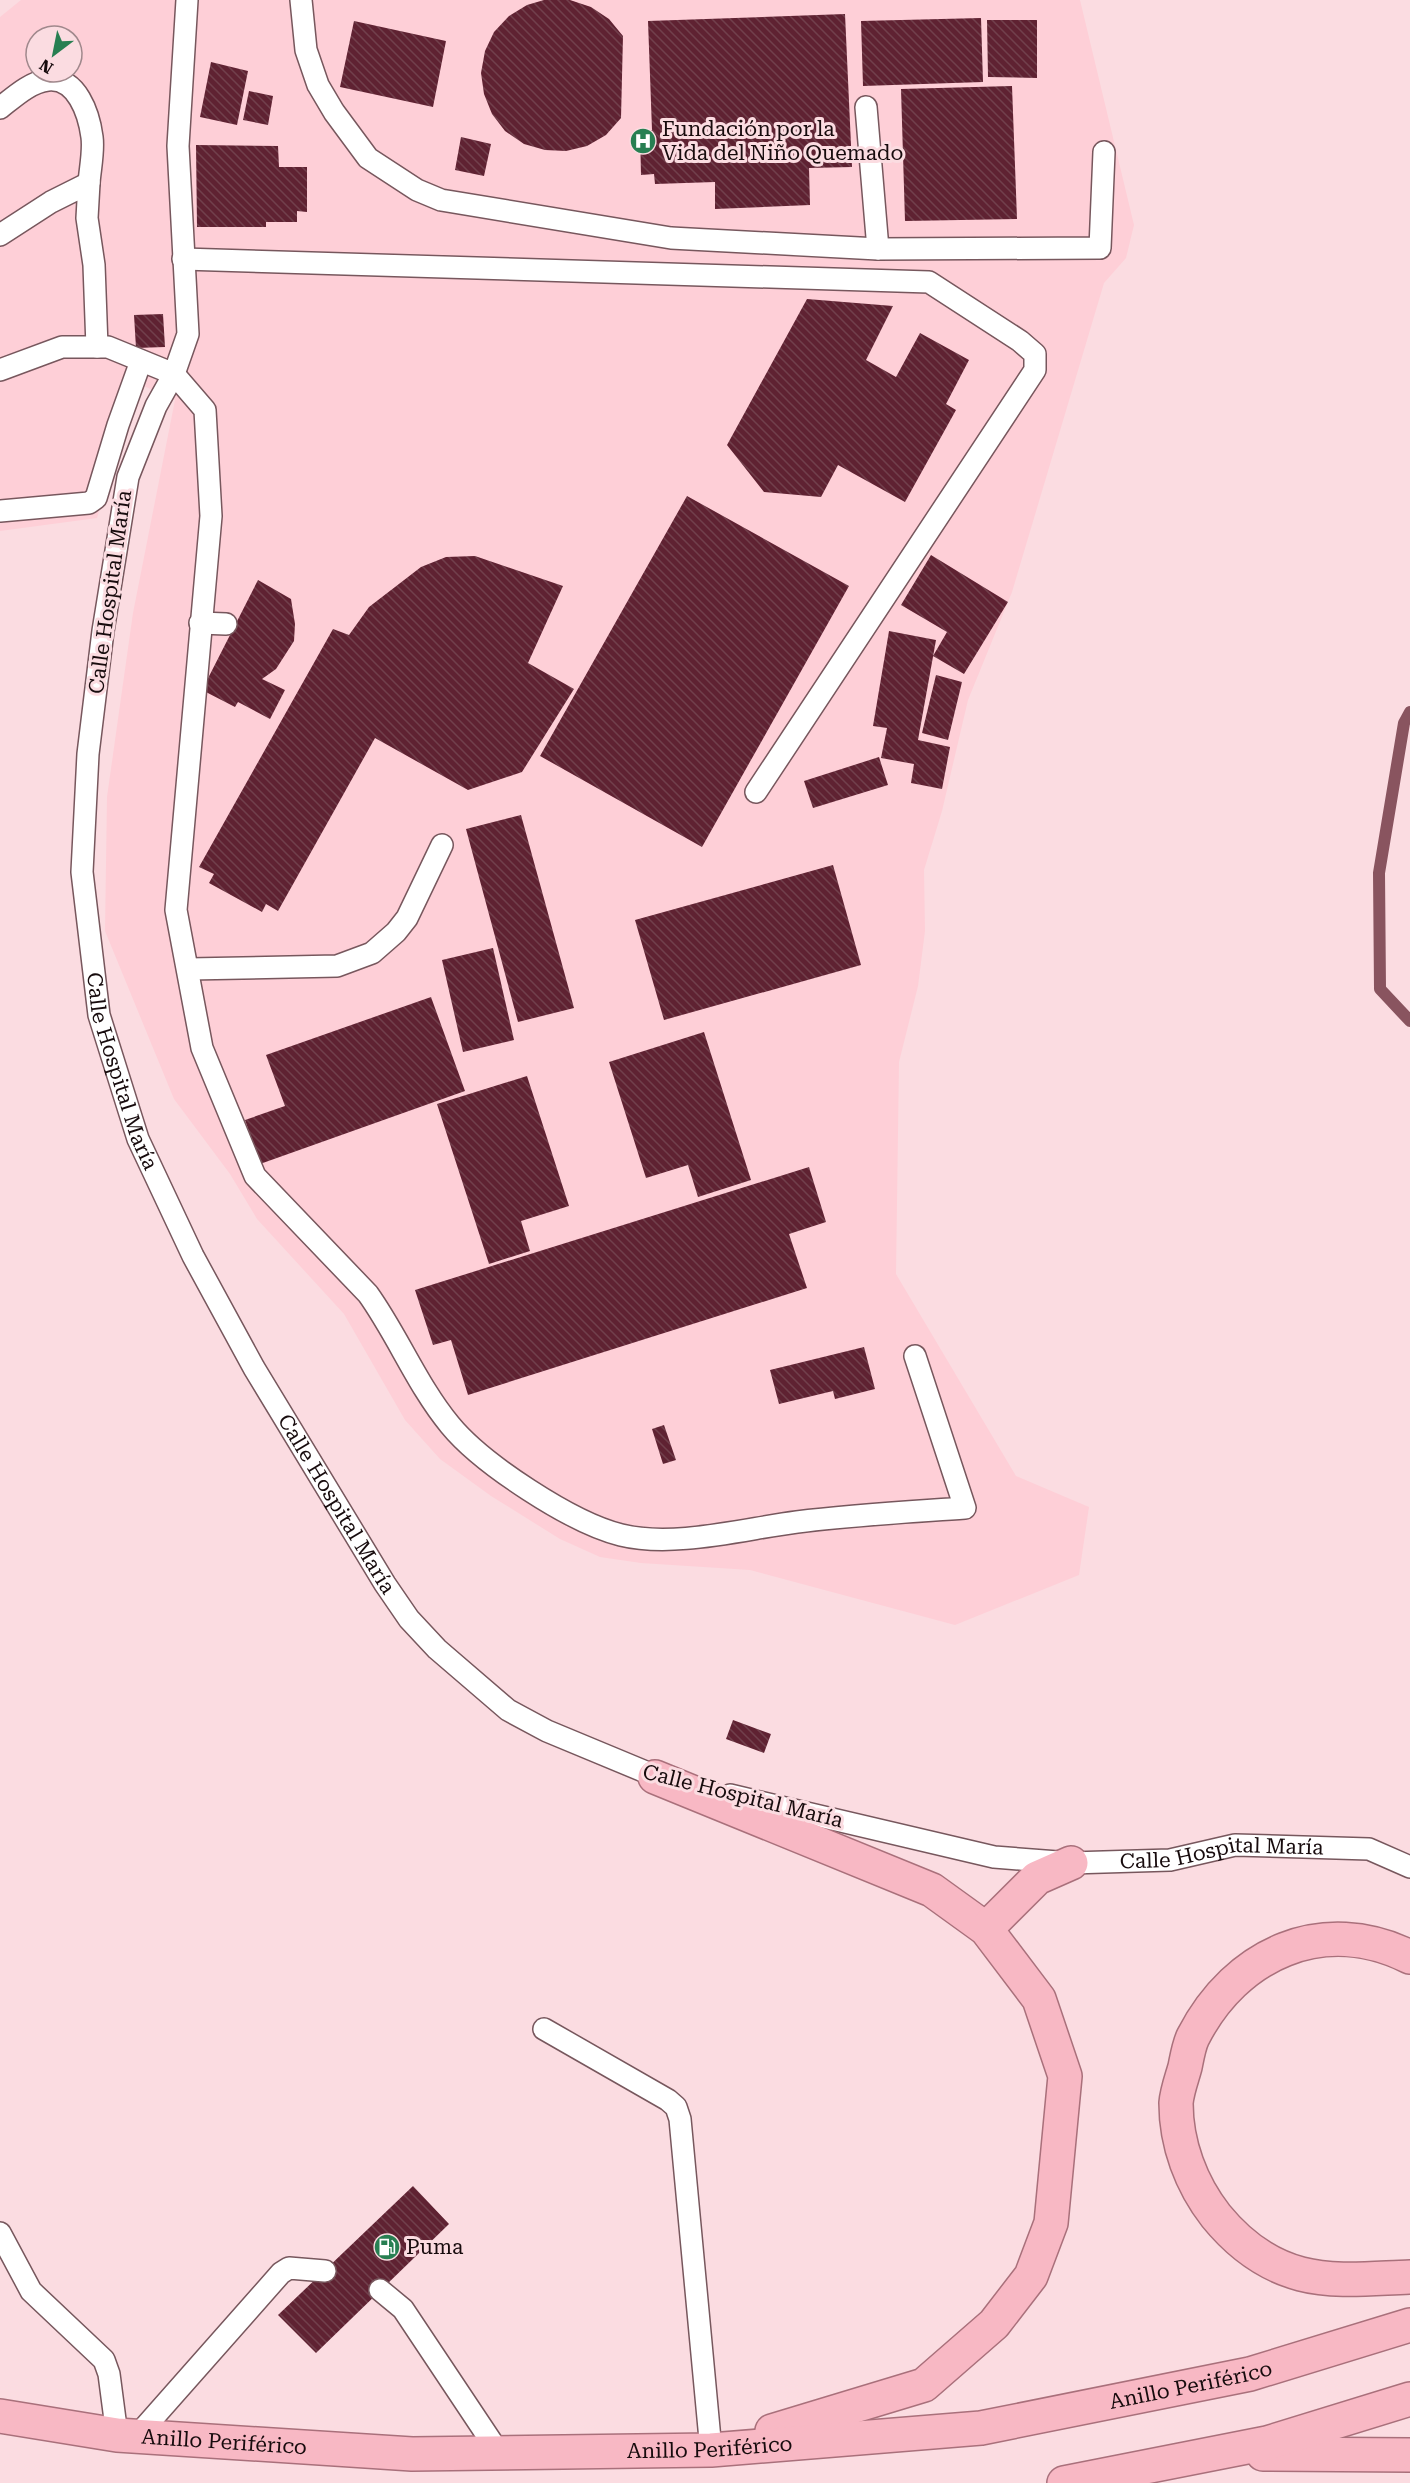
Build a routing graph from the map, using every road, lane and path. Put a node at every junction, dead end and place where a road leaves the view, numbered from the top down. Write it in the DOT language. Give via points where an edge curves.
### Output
graph roads {
  1 [pos="187,0"];
  2 [pos="301,0"];
  3 [pos="866,107"];
  4 [pos="0,108"];
  5 [pos="1104,152"];
  6 [pos="89,183"];
  7 [pos="0,235"];
  8 [pos="878,249"];
  9 [pos="183,259"];
  10 [pos="97,347"];
  11 [pos="141,361"];
  12 [pos="0,370"];
  13 [pos="174,374"];
  14 [pos="0,511"];
  15 [pos="200,622"];
  16 [pos="226,624"];
  17 [pos="756,792"];
  18 [pos="442,845"];
  19 [pos="189,969"];
  20 [pos="915,1356"];
  21 [pos="655,1777"];
  22 [pos="1071,1863"];
  23 [pos="1410,1867"];
  24 [pos="986,1929"];
  25 [pos="1410,1957"];
  26 [pos="544,2029"];
  27 [pos="0,2233"];
  28 [pos="325,2271"];
  29 [pos="1410,2277"];
  30 [pos="380,2290"];
  31 [pos="1410,2325"];
  32 [pos="1410,2399"];
  33 [pos="0,2416"];
  34 [pos="127,2436"];
  35 [pos="711,2450"];
  36 [pos="499,2453"];
  37 [pos="1210,2454"];
  38 [pos="1410,2456"];
  39 [pos="1064,2483"];
  1 -- 9 [label="lane, Calle Hospital María" via="178,146"];
  2 -- 8 [label="lane" via="306,50 318,85 334,112 369,158 417,190 441,200 647,236"];
  3 -- 8 [label="lane"];
  4 -- 6 [label="lane" via="24,88 49,80 67,85 82,100 93,138"];
  5 -- 8 [label="lane" via="1100,248"];
  6 -- 7 [label="lane" via="51,201"];
  6 -- 10 [label="lane" via="87,219 94,266"];
  9 -- 13 [label="lane, Calle Hospital María" via="188,334"];
  9 -- 17 [label="lane" via="929,282 1035,354 1035,370"];
  10 -- 11 [label="lane" via="108,347"];
  10 -- 12 [label="lane" via="62,346"];
  11 -- 13 [label="lane"];
  11 -- 14 [label="lane" via="96,498 90,503"];
  13 -- 15 [label="lane" via="205,410 211,516"];
  13 -- 21 [label="lane, Calle Hospital María" via="156,406 128,477 88,754 83,883 99,1015 116,1076 138,1139 164,1195 243,1347 409,1619 454,1665 508,1710 546,1731"];
  15 -- 16 [label="lane"];
  15 -- 19 [label="lane" via="176,901"];
  18 -- 19 [label="lane" via="406,918 372,953 337,966"];
  19 -- 20 [label="lane" via="202,1048 255,1176 368,1294 412,1371 450,1426 483,1456 577,1518 622,1535 668,1539 851,1515 965,1508"];
  21 -- 22 [label="lane, Calle Hospital María" via="994,1857"];
  21 -- 24 [label="highway" via="932,1890"];
  22 -- 23 [label="lane, Calle Hospital María" via="1170,1860 1235,1845 1369,1849"];
  22 -- 24 [label="highway" via="1037,1878"];
  24 -- 35 [label="highway" via="1039,1999 1065,2076 1051,2223 1031,2276 994,2324 924,2385"];
  25 -- 29 [label="highway" via="1362,1939 1320,1939 1261,1959 1221,1994 1192,2038 1176,2101 1181,2151 1202,2198 1230,2234 1268,2261 1302,2274"];
  26 -- 35 [label="lane" via="676,2108"];
  27 -- 34 [label="lane" via="31,2291 104,2360"];
  28 -- 34 [label="lane" via="289,2268 281,2273"];
  30 -- 36 [label="lane" via="403,2309"];
  31 -- 35 [label="highway, Anillo Periférico" via="1250,2374 981,2428"];
  32 -- 37 [label="highway" via="1267,2443"];
  33 -- 34 [label="highway, Anillo Periférico"];
  34 -- 36 [label="highway, Anillo Periférico" via="412,2454"];
  35 -- 36 [label="highway, Anillo Periférico"];
  37 -- 38 [label="highway"];
  37 -- 39 [label="highway"];
}
